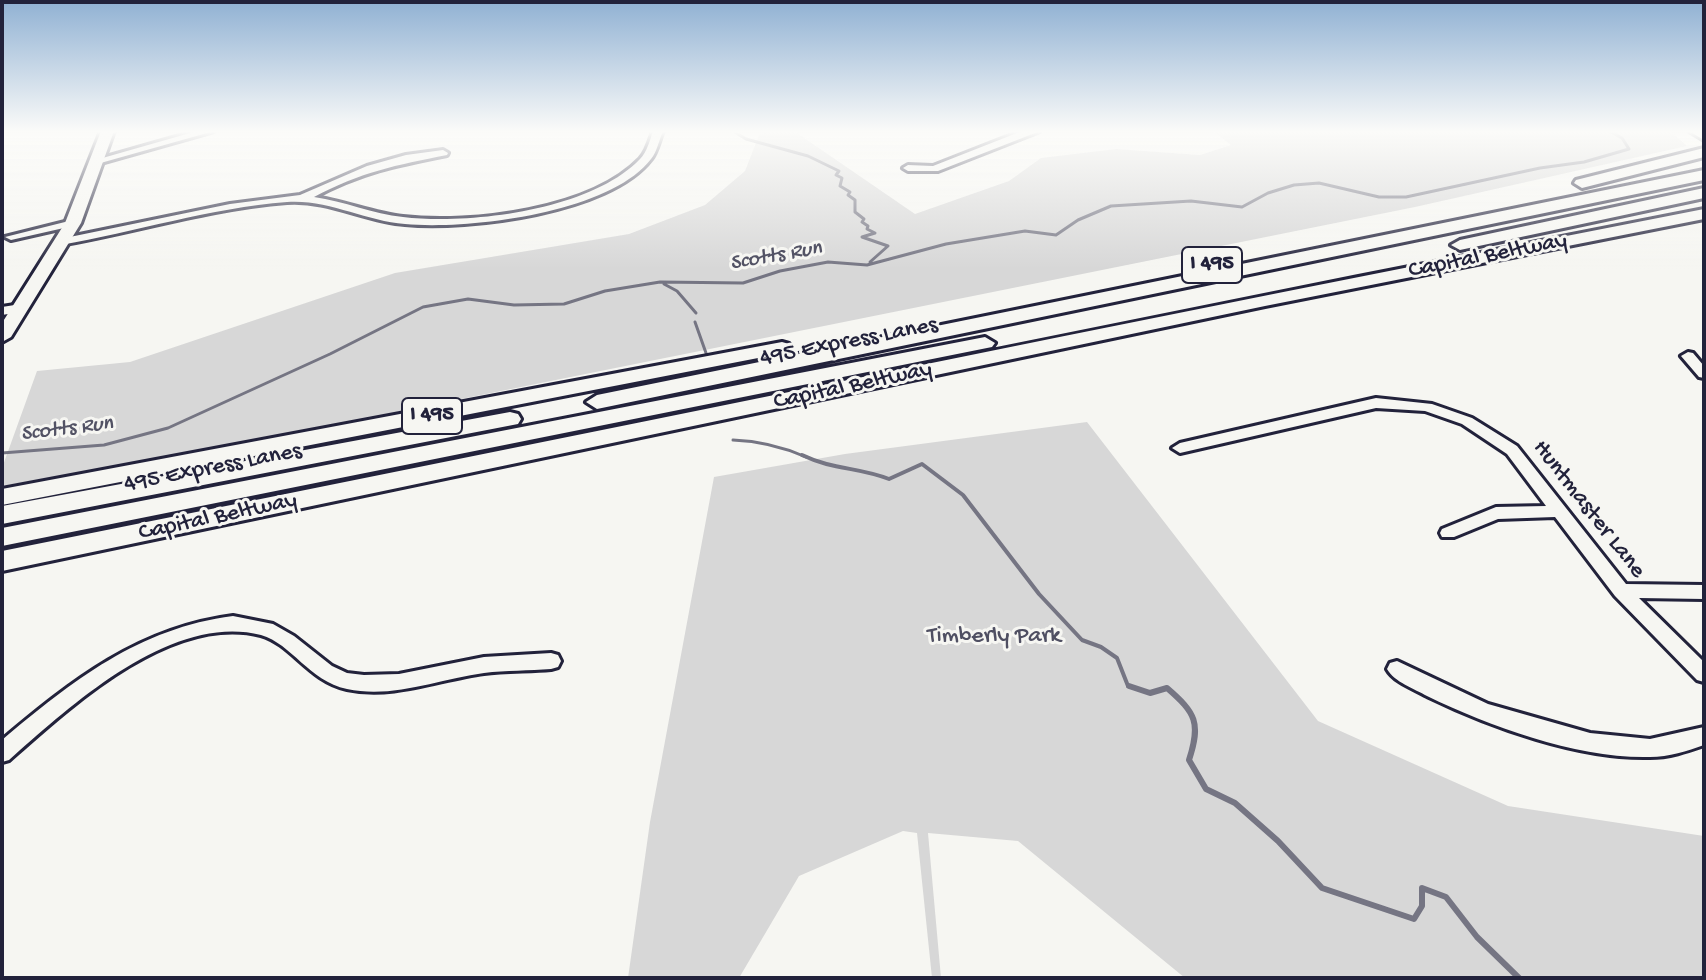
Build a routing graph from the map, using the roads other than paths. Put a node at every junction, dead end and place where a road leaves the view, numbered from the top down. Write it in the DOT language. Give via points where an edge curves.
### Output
graph roads {
  1 [pos="91,177"];
  2 [pos="349,177"];
  3 [pos="623,177"];
  4 [pos="1608,177"];
  5 [pos="1618,177"];
  6 [pos="1695,177"];
  7 [pos="1564,188"];
  8 [pos="1704,196"];
  9 [pos="303,198"];
  10 [pos="1704,214"];
  11 [pos="73,223"];
  12 [pos="11,237"];
  13 [pos="60,242"];
  14 [pos="21,308"];
  15 [pos="2,311"];
  16 [pos="2,337"];
  17 [pos="1688,356"];
  18 [pos="1704,374"];
  19 [pos="1180,448"];
  20 [pos="2,497"];
  21 [pos="1559,511"];
  22 [pos="2,515"];
  23 [pos="1448,533"];
  24 [pos="2,537"];
  25 [pos="2,561"];
  26 [pos="1621,591"];
  27 [pos="1704,592"];
  28 [pos="551,661"];
  29 [pos="1397,669"];
  30 [pos="1704,674"];
  31 [pos="1704,736"];
  32 [pos="2,753"];
  1 -- 11 [label="main road"];
  2 -- 9 [label="street"];
  3 -- 9 [label="street" via="570,202 469,222 408,221"];
  4 -- 7 [label="highway"];
  5 -- 7 [label="highway, Capital Beltway / I 495"];
  6 -- 22 [label="highway, 495 Express Lanes / I 495" via="548,412"];
  7 -- 20 [label="highway, Capital Beltway / I 495" via="1154,278"];
  8 -- 24 [label="highway, 495 Express Lanes / I 495"];
  9 -- 13 [label="street"];
  10 -- 25 [label="highway, Capital Beltway / I 495"];
  11 -- 12 [label="street"];
  11 -- 13 [label="main road"];
  13 -- 14 [label="main road"];
  14 -- 15 [label="street"];
  14 -- 16 [label="main road"];
  17 -- 18 [label="street"];
  19 -- 21 [label="street, Huntmaster Lane" via="1376,403 1408,404 1445,412 1498,438"];
  21 -- 23 [label="street" via="1496,513"];
  21 -- 26 [label="street, Huntmaster Lane"];
  26 -- 27 [label="street"];
  26 -- 30 [label="street, Huntmaster Lane"];
  28 -- 32 [label="street" via="480,665 416,681 350,682 325,673 266,629 207,627 167,639 101,674"];
  29 -- 31 [label="street" via="1453,701 1587,742 1650,748"];
}
